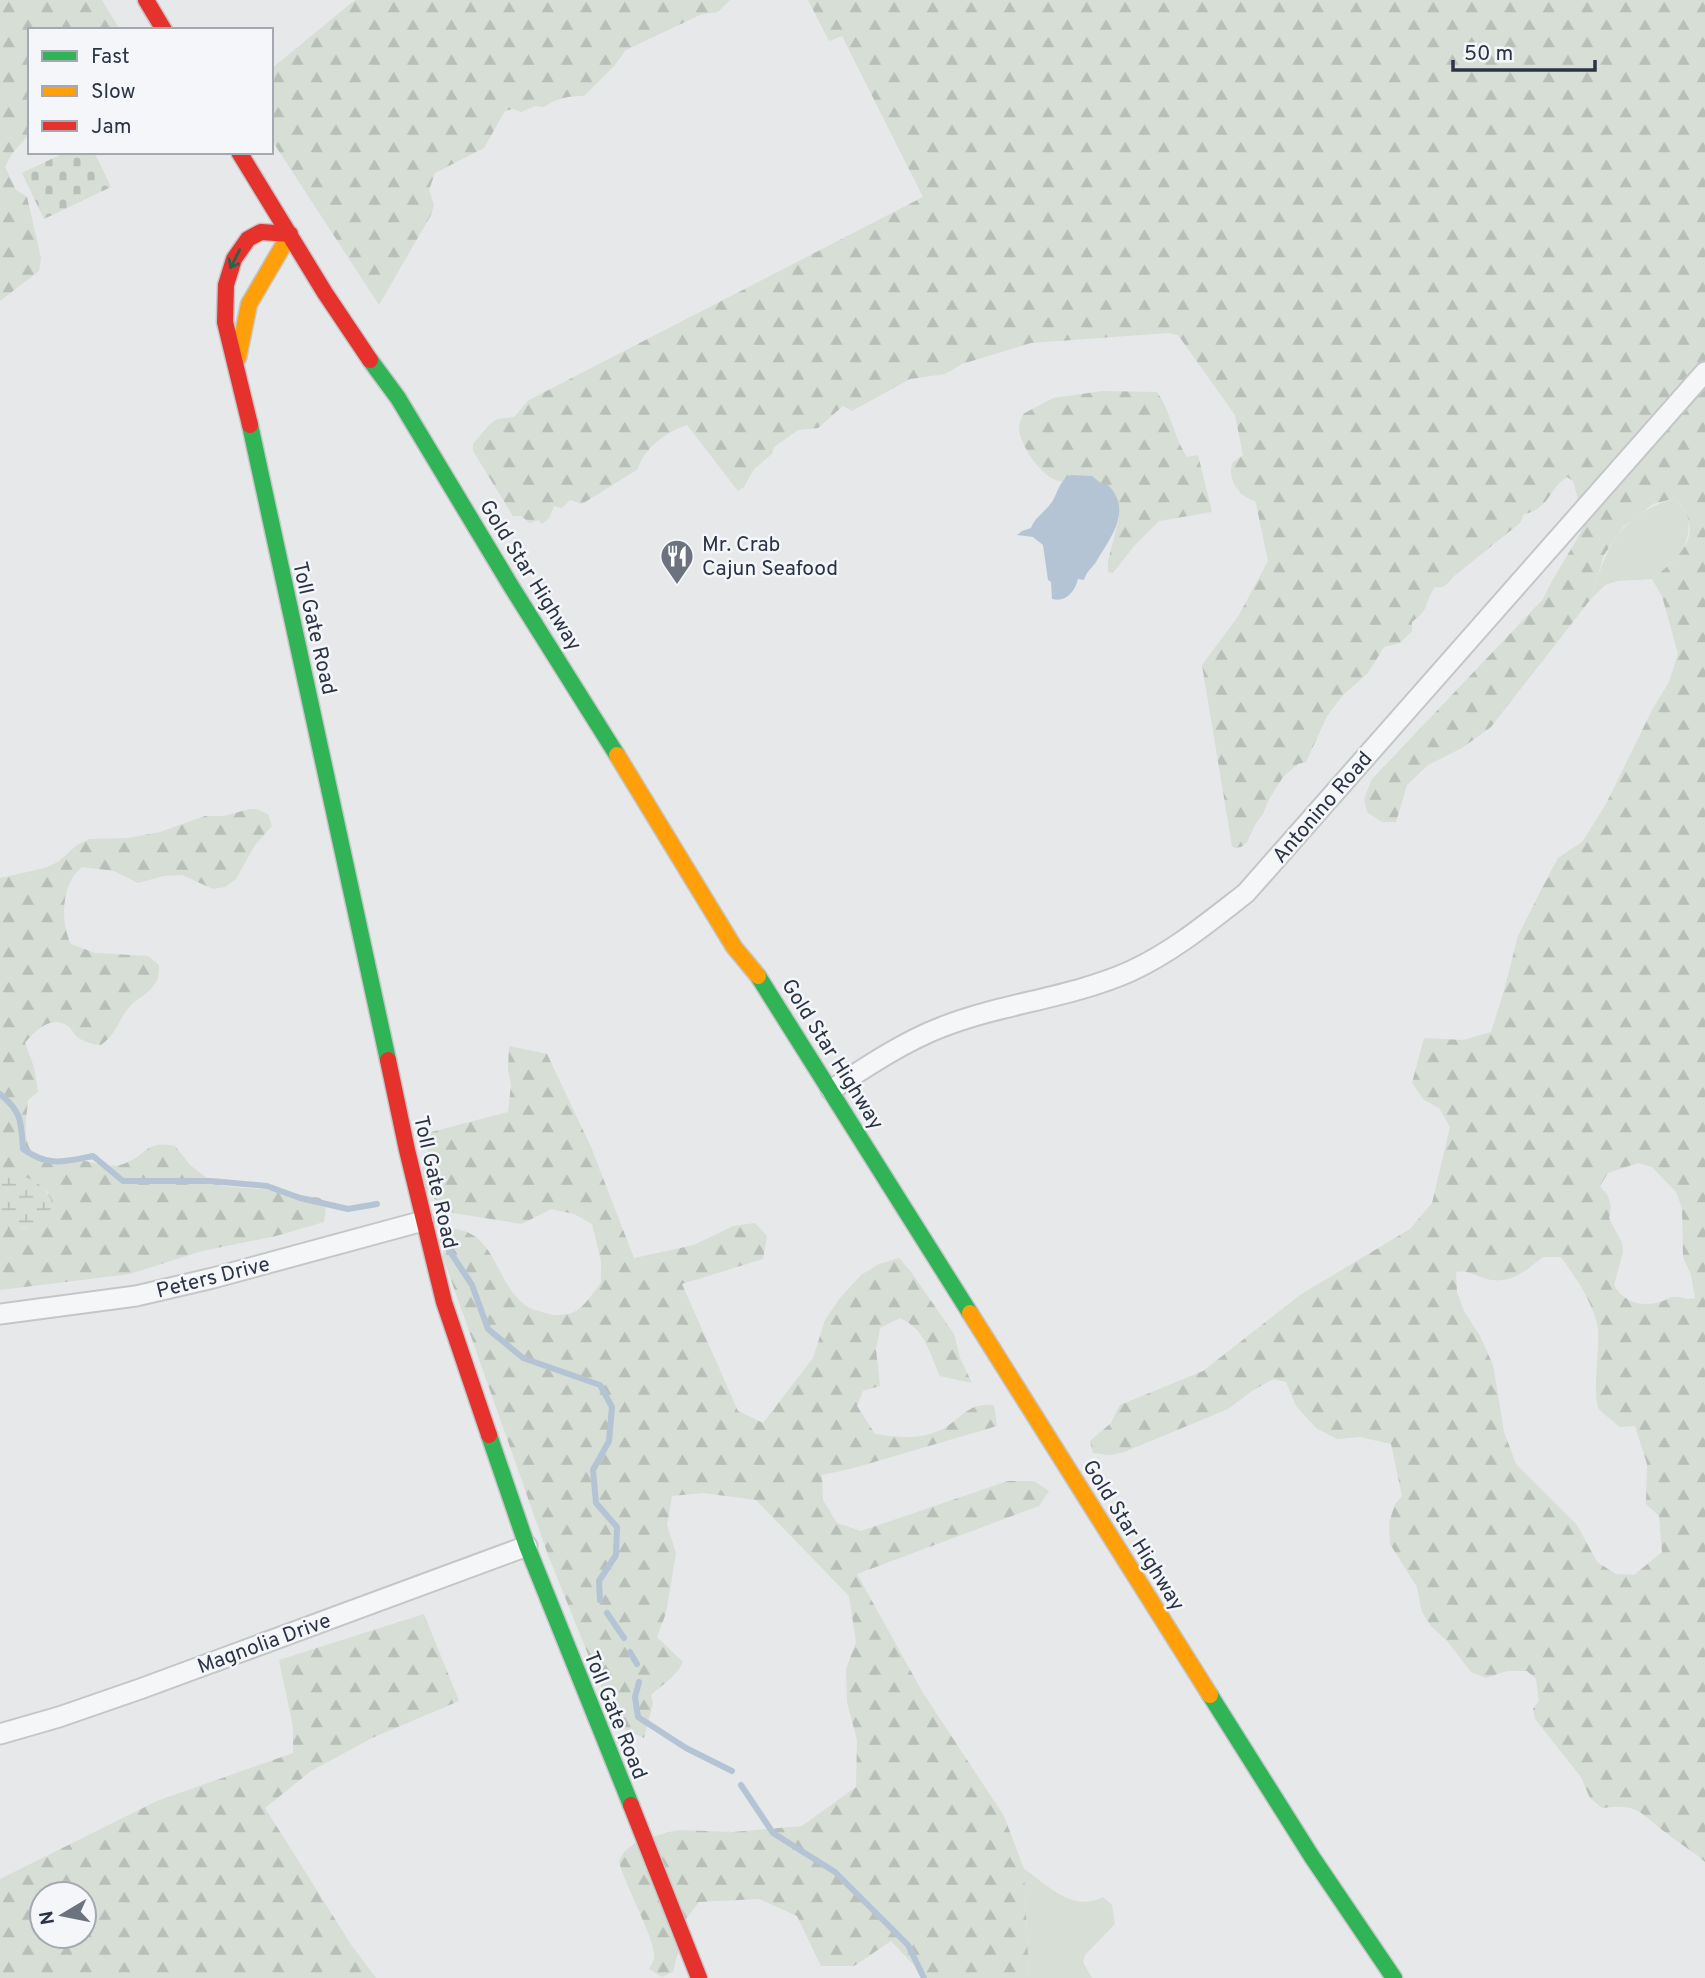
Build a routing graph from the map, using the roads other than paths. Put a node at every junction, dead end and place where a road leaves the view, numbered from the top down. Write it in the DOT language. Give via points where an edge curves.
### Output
graph roads {
  1 [pos="146,0"];
  2 [pos="163,28"];
  3 [pos="240,154"];
  4 [pos="290,234"];
  5 [pos="237,364"];
  6 [pos="1705,372"];
  7 [pos="831,1090"];
  8 [pos="423,1221"];
  9 [pos="0,1314"];
  10 [pos="527,1546"];
  11 [pos="0,1734"];
  12 [pos="699,1978"];
  13 [pos="1394,1978"];
  1 -- 2 [label="main road"];
  3 -- 4 [label="main road, Gold Star Highway"];
  4 -- 5 [label="main road, Toll Gate Road" via="249,304"];
  4 -- 5 [label="main road, Toll Gate Road, one-way" via="259,232 247,239 231,262 224,320"];
  4 -- 7 [label="main road, Gold Star Highway" via="398,398 734,947 766,986"];
  5 -- 8 [label="main road, Toll Gate Road"];
  6 -- 7 [label="street, Antonino Road" via="1246,893 1191,937 1132,971 942,1027"];
  7 -- 13 [label="main road, Gold Star Highway" via="1312,1857"];
  8 -- 9 [label="street, Peters Drive" via="136,1296"];
  8 -- 10 [label="main road, Toll Gate Road" via="464,1364"];
  10 -- 11 [label="street, Magnolia Drive" via="140,1689"];
  10 -- 12 [label="main road, Toll Gate Road"];
}
